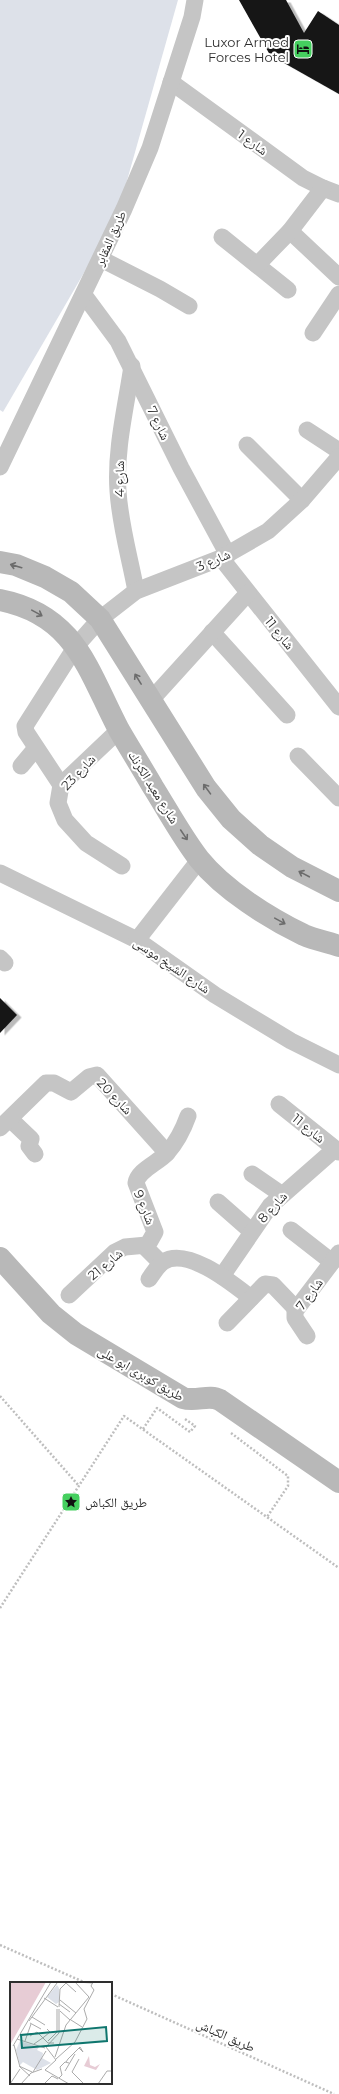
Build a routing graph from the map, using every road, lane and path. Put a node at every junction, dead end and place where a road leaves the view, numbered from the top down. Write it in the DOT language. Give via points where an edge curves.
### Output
graph roads {
  1 [pos="195,0"];
  2 [pos="170,82"];
  3 [pos="323,188"];
  4 [pos="339,194"];
  5 [pos="290,230"];
  6 [pos="222,237"];
  7 [pos="101,259"];
  8 [pos="257,265"];
  9 [pos="339,277"];
  10 [pos="288,290"];
  11 [pos="339,294"];
  12 [pos="84,295"];
  13 [pos="189,306"];
  14 [pos="313,333"];
  15 [pos="132,366"];
  16 [pos="307,430"];
  17 [pos="247,445"];
  18 [pos="339,451"];
  19 [pos="339,457"];
  20 [pos="0,467"];
  21 [pos="302,500"];
  22 [pos="224,556"];
  23 [pos="0,562"];
  24 [pos="136,591"];
  25 [pos="248,593"];
  26 [pos="0,600"];
  27 [pos="100,619"];
  28 [pos="212,632"];
  29 [pos="76,646"];
  30 [pos="151,700"];
  31 [pos="339,707"];
  32 [pos="287,714"];
  33 [pos="119,730"];
  34 [pos="36,748"];
  35 [pos="298,756"];
  36 [pos="21,766"];
  37 [pos="61,785"];
  38 [pos="339,798"];
  39 [pos="200,859"];
  40 [pos="122,866"];
  41 [pos="1,876"];
  42 [pos="339,891"];
  43 [pos="137,940"];
  44 [pos="339,946"];
  45 [pos="339,1065"];
  46 [pos="279,1104"];
  47 [pos="188,1116"];
  48 [pos="5,1124"];
  49 [pos="337,1150"];
  50 [pos="167,1153"];
  51 [pos="35,1154"];
  52 [pos="252,1174"];
  53 [pos="281,1194"];
  54 [pos="218,1202"];
  55 [pos="291,1230"];
  56 [pos="251,1231"];
  57 [pos="147,1245"];
  58 [pos="0,1258"];
  59 [pos="335,1258"];
  60 [pos="161,1263"];
  61 [pos="222,1276"];
  62 [pos="149,1279"];
  63 [pos="69,1295"];
  64 [pos="251,1298"];
  65 [pos="296,1309"];
  66 [pos="227,1323"];
  67 [pos="307,1336"];
  68 [pos="0,1396"];
  69 [pos="184,1418"];
  70 [pos="143,1429"];
  71 [pos="225,1429"];
  72 [pos="339,1482"];
  73 [pos="79,1486"];
  74 [pos="267,1517"];
  75 [pos="339,1568"];
  76 [pos="0,1608"];
  77 [pos="0,1945"];
  78 [pos="84,1982"];
  79 [pos="112,1994"];
  80 [pos="334,2094"];
  1 -- 2 [label="street, طريق المقابر" via="192,17"];
  2 -- 3 [label="street, شارع 1" via="303,178"];
  2 -- 7 [label="street, طريق المقابر" via="150,148"];
  3 -- 4 [label="street, شارع 1"];
  3 -- 5 [label="street"];
  5 -- 8 [label="street"];
  5 -- 9 [label="street"];
  6 -- 8 [label="street"];
  7 -- 12 [label="street, طريق المقابر"];
  7 -- 13 [label="street"];
  8 -- 10 [label="street"];
  11 -- 14 [label="street"];
  12 -- 15 [label="street, شارع 7" via="118,341"];
  12 -- 20 [label="street, طريق المقابر"];
  15 -- 22 [label="street, شارع 7"];
  15 -- 24 [label="street, شارع 4" via="118,466 118,491"];
  16 -- 18 [label="street"];
  17 -- 21 [label="street"];
  19 -- 21 [label="street, شارع 3"];
  21 -- 22 [label="street, شارع 3" via="268,531"];
  22 -- 24 [label="street, شارع 3"];
  22 -- 25 [label="street, شارع 11"];
  27 -- 23 [label="street, one-way" via="71,592 45,576"];
  24 -- 27 [label="street, شارع 3"];
  25 -- 28 [label="street"];
  25 -- 31 [label="street, شارع 11"];
  26 -- 29 [label="street, شارع معبد الكرنك, one-way" via="47,619"];
  27 -- 29 [label="street, شارع 3"];
  30 -- 27 [label="street, one-way"];
  28 -- 30 [label="street"];
  28 -- 32 [label="street"];
  29 -- 33 [label="street, شارع معبد الكرنك"];
  29 -- 34 [label="street, شارع 3" via="25,726"];
  42 -- 30 [label="street, one-way" via="292,867 260,845 231,819 206,788"];
  33 -- 37 [label="street, شارع 23"];
  33 -- 39 [label="street, شارع معبد الكرنك, one-way"];
  34 -- 36 [label="street"];
  34 -- 37 [label="street"];
  35 -- 38 [label="street"];
  37 -- 40 [label="street, شارع 23" via="58,803 65,820 86,843"];
  39 -- 43 [label="street"];
  39 -- 44 [label="street, شارع معبد الكرنك, one-way" via="220,880 260,910 305,936"];
  41 -- 43 [label="street, شارع الشيخ موسى"];
  43 -- 45 [label="street, شارع الشيخ موسى" via="215,995 291,1041"];
  46 -- 49 [label="street, شارع 11"];
  47 -- 50 [label="street, شارع 9" via="183,1129"];
  48 -- 50 [label="street, شارع 20" via="46,1083 54,1083 71,1092 89,1077 97,1075"];
  48 -- 51 [label="street" via="31,1139 29,1146"];
  49 -- 53 [label="street, شارع 8"];
  50 -- 57 [label="street, شارع 9" via="136,1179 155,1232"];
  52 -- 53 [label="street"];
  53 -- 56 [label="street, شارع 8"];
  54 -- 56 [label="street"];
  55 -- 59 [label="street"];
  56 -- 61 [label="street, شارع 8"];
  57 -- 60 [label="street, شارع 9" via="148,1251"];
  57 -- 63 [label="street, شارع 21" via="125,1247 115,1252"];
  58 -- 72 [label="street, طريق كوبرى ابو على" via="51,1314 76,1334 183,1398 198,1400 214,1397 220,1400"];
  59 -- 65 [label="street, شارع 7"];
  60 -- 61 [label="street" via="174,1259 191,1262"];
  60 -- 62 [label="street"];
  61 -- 64 [label="street"];
  64 -- 65 [label="street" via="262,1286 269,1284"];
  64 -- 66 [label="street"];
  65 -- 67 [label="street, شارع 7" via="295,1318"];
  68 -- 73 [label="path"];
  69 -- 70 [label="path" via="195,1426 190,1432 157,1408"];
  70 -- 73 [label="path" via="124,1416"];
  70 -- 74 [label="path"];
  71 -- 74 [label="path" via="288,1476 288,1486"];
  73 -- 76 [label="path"];
  74 -- 75 [label="path"];
  77 -- 78 [label="path"];
  79 -- 80 [label="path, طريق الكباش"];
}
